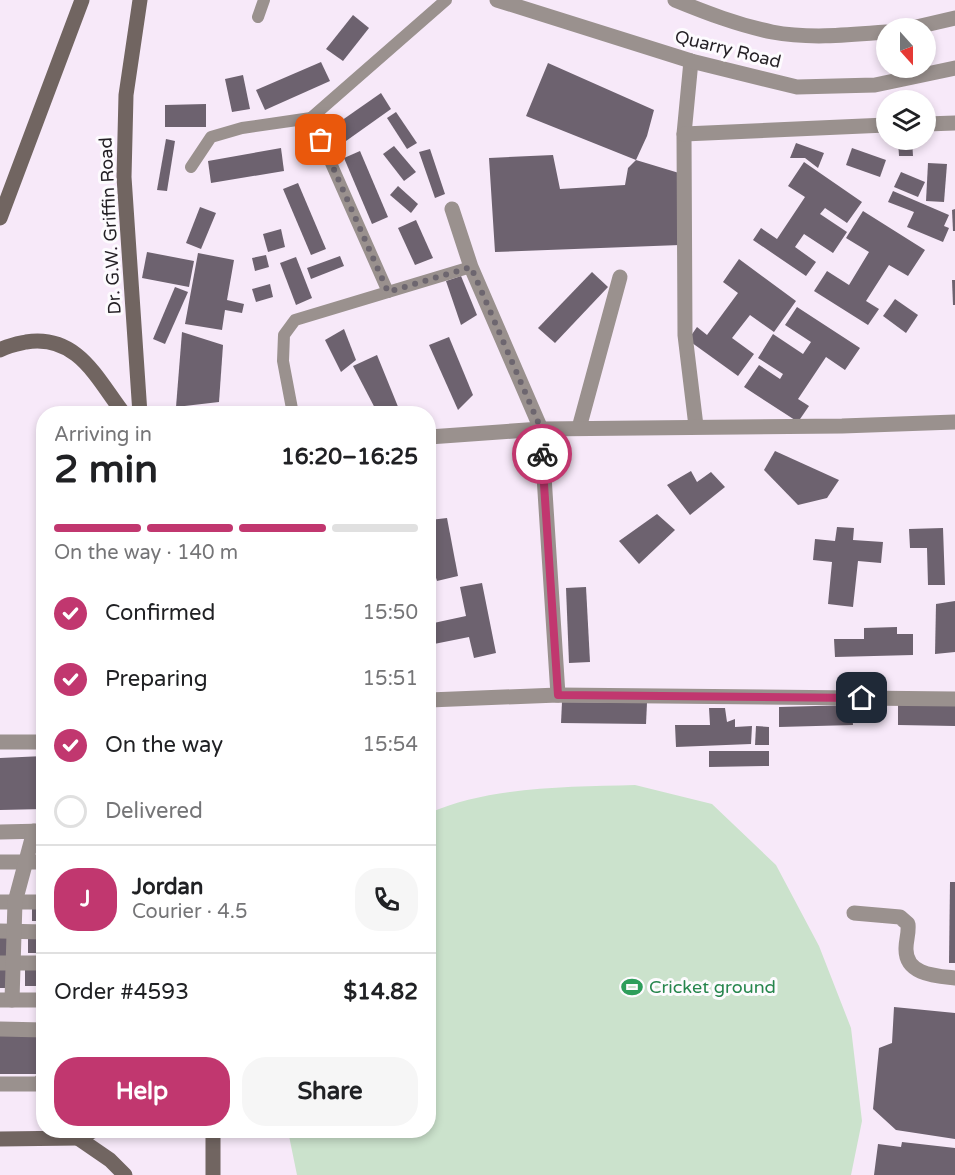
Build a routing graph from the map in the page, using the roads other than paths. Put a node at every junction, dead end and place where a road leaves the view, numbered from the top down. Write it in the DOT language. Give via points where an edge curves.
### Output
graph roads {
  1 [pos="82,0"];
  2 [pos="140,0"];
  3 [pos="264,0"];
  4 [pos="446,0"];
  5 [pos="498,0"];
  6 [pos="675,0"];
  7 [pos="513,3"];
  8 [pos="258,17"];
  9 [pos="955,18"];
  10 [pos="936,22"];
  11 [pos="876,33"];
  12 [pos="691,62"];
  13 [pos="955,68"];
  14 [pos="311,118"];
  15 [pos="955,123"];
  16 [pos="936,124"];
  17 [pos="876,125"];
  18 [pos="684,134"];
  19 [pos="191,167"];
  20 [pos="452,209"];
  21 [pos="0,218"];
  22 [pos="471,267"];
  23 [pos="620,277"];
  24 [pos="388,292"];
  25 [pos="0,350"];
  26 [pos="118,406"];
  27 [pos="139,406"];
  28 [pos="291,406"];
  29 [pos="955,422"];
  30 [pos="696,426"];
  31 [pos="579,428"];
  32 [pos="541,429"];
  33 [pos="436,436"];
  34 [pos="558,695"];
  35 [pos="955,699"];
  36 [pos="436,700"];
  37 [pos="0,742"];
  38 [pos="36,742"];
  39 [pos="36,831"];
  40 [pos="0,832"];
  41 [pos="36,838"];
  42 [pos="0,862"];
  43 [pos="26,862"];
  44 [pos="36,862"];
  45 [pos="8,902"];
  46 [pos="36,902"];
  47 [pos="854,913"];
  48 [pos="7,931"];
  49 [pos="36,932"];
  50 [pos="6,963"];
  51 [pos="36,963"];
  52 [pos="955,978"];
  53 [pos="6,1000"];
  54 [pos="36,1000"];
  55 [pos="0,1029"];
  56 [pos="36,1030"];
  57 [pos="0,1084"];
  58 [pos="36,1084"];
  59 [pos="78,1138"];
  60 [pos="213,1138"];
  61 [pos="0,1139"];
  62 [pos="125,1175"];
  63 [pos="213,1175"];
  1 -- 21 [label="main road"];
  2 -- 27 [label="main road, Dr. G.W. Griffin Road" via="126,95 124,177"];
  3 -- 8 [label="lane"];
  4 -- 14 [label="lane"];
  5 -- 7 [label="street, Quarry Road"];
  6 -- 11 [label="street, Quarry Road" via="774,32 833,36"];
  7 -- 12 [label="street, Quarry Road"];
  9 -- 10 [label="street"];
  12 -- 13 [label="street, Quarry Road" via="797,87 876,85"];
  12 -- 18 [label="street"];
  14 -- 19 [label="lane" via="242,128 211,137"];
  14 -- 24 [label="lane"];
  15 -- 16 [label="street"];
  17 -- 18 [label="street"];
  18 -- 30 [label="street" via="685,335"];
  20 -- 22 [label="street"];
  22 -- 24 [label="lane"];
  22 -- 32 [label="street"];
  23 -- 31 [label="street"];
  24 -- 28 [label="lane" via="295,320 284,335 283,361"];
  25 -- 26 [label="main road" via="39,340 67,346 82,358"];
  29 -- 30 [label="street"];
  30 -- 31 [label="street"];
  31 -- 32 [label="street"];
  32 -- 33 [label="street"];
  32 -- 34 [label="street"];
  34 -- 35 [label="street"];
  34 -- 36 [label="street"];
  37 -- 38 [label="street"];
  39 -- 40 [label="street"];
  41 -- 43 [label="street"];
  42 -- 43 [label="street"];
  43 -- 44 [label="street"];
  43 -- 45 [label="street"];
  45 -- 46 [label="street"];
  45 -- 48 [label="street"];
  47 -- 52 [label="street" via="900,917 908,924 905,951 914,968 926,975"];
  48 -- 49 [label="street"];
  48 -- 50 [label="street"];
  50 -- 51 [label="street"];
  50 -- 53 [label="street"];
  53 -- 54 [label="street"];
  55 -- 56 [label="street"];
  57 -- 58 [label="street"];
  59 -- 61 [label="main road"];
  59 -- 62 [label="main road"];
  60 -- 63 [label="main road"];
}
